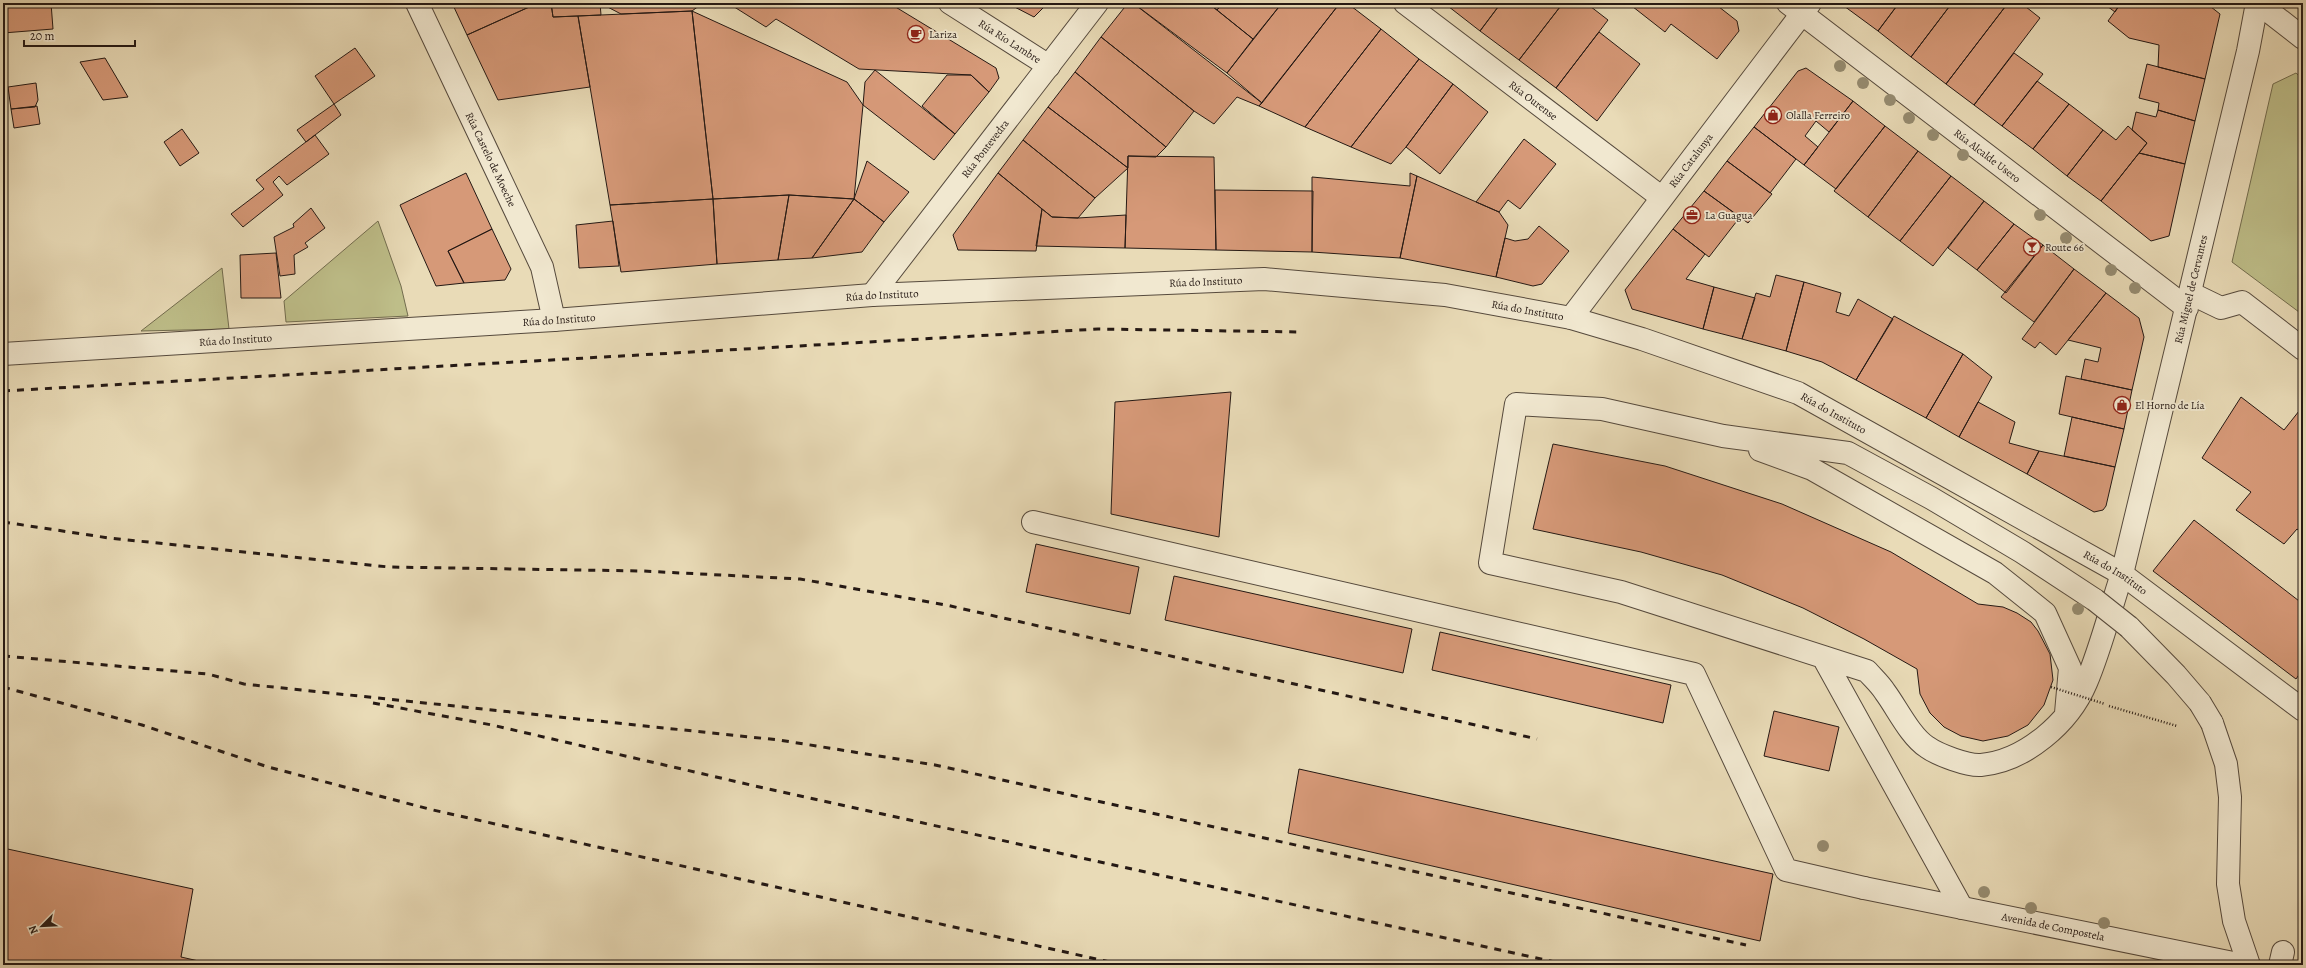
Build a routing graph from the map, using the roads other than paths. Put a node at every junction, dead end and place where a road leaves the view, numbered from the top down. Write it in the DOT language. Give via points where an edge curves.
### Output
graph roads {
  1 [pos="417,3"];
  2 [pos="950,3"];
  3 [pos="1097,3"];
  4 [pos="1405,3"];
  5 [pos="2257,3"];
  6 [pos="1800,7"];
  7 [pos="2303,38"];
  8 [pos="1049,66"];
  9 [pos="1661,197"];
  10 [pos="872,295"];
  11 [pos="2189,300"];
  12 [pos="1571,318"];
  13 [pos="554,320"];
  14 [pos="2303,349"];
  15 [pos="3,354"];
  16 [pos="1723,436"];
  17 [pos="1033,522"];
  18 [pos="2122,574"];
  19 [pos="1823,657"];
  20 [pos="2303,710"];
  21 [pos="2065,718"];
  22 [pos="1962,908"];
  23 [pos="2243,965"];
  24 [pos="2249,965"];
  1 -- 13 [label="street, Rúa Castelo de Moeche" via="542,267"];
  2 -- 8 [label="street, Rúa Río Lambre"];
  3 -- 8 [label="street, Rúa Pontevedra"];
  4 -- 9 [label="street, Rúa Ourense"];
  5 -- 7 [label="street"];
  5 -- 11 [label="street, Rúa Miguel de Cervantes"];
  6 -- 9 [label="street, Rúa Catalunya"];
  6 -- 11 [label="street, Rúa Alcalde Usero"];
  8 -- 10 [label="street, Rúa Pontevedra"];
  9 -- 12 [label="street, Rúa Catalunya"];
  10 -- 12 [label="street, Rúa do Instituto" via="1264,279 1444,295"];
  10 -- 13 [label="street, Rúa do Instituto"];
  11 -- 14 [label="street, Rúa Alcalde Usero" via="2221,308 2242,302"];
  11 -- 18 [label="street, Rúa Miguel de Cervantes"];
  12 -- 18 [label="street, Rúa do Instituto" via="1642,339 1798,393"];
  13 -- 15 [label="street, Rúa do Instituto"];
  16 -- 19 [label="street, Rúa Miguel de Cervantes" via="1602,409 1516,404 1490,563 1621,592"];
  16 -- 21 [label="street" via="1812,469 1995,573 2045,613 2070,668"];
  16 -- 24 [label="street, bridge" via="1848,453 2016,548 2095,600 2129,627 2176,675 2200,703 2212,723 2226,764 2230,797 2228,884 2234,921"];
  17 -- 22 [label="street, Avenida de Compostela" via="1694,674 1786,870"];
  18 -- 20 [label="street, Rúa do Instituto"];
  18 -- 21 [label="street, Rúa Miguel de Cervantes" via="2086,684"];
  19 -- 21 [label="street, Rúa Miguel de Cervantes" via="1867,671 1926,747 1951,759 1979,765 2004,760 2032,746"];
  19 -- 22 [label="street"];
  22 -- 23 [label="street, Avenida de Compostela"];
}
